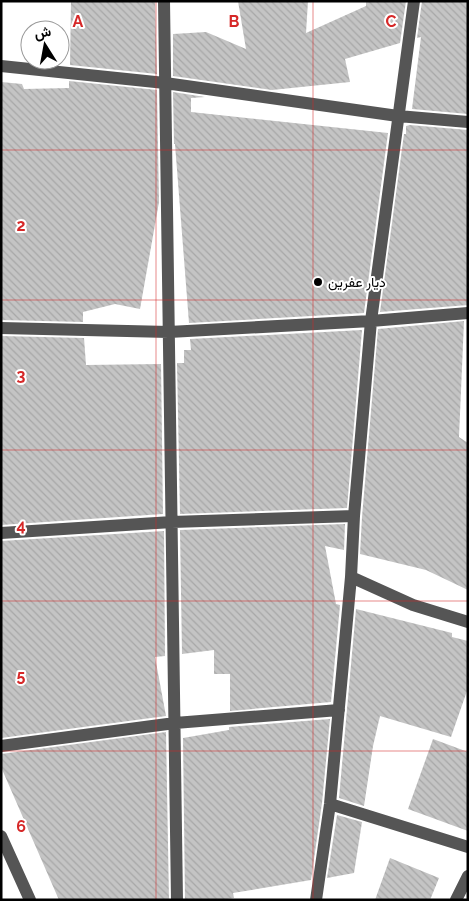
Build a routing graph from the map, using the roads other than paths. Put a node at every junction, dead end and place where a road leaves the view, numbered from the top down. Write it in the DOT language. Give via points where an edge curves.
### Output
graph roads {
  1 [pos="164,1"];
  2 [pos="414,1"];
  3 [pos="1,66"];
  4 [pos="165,83"];
  5 [pos="398,116"];
  6 [pos="468,122"];
  7 [pos="468,313"];
  8 [pos="371,321"];
  9 [pos="1,328"];
  10 [pos="169,332"];
  11 [pos="354,516"];
  12 [pos="172,522"];
  13 [pos="1,533"];
  14 [pos="351,577"];
  15 [pos="468,622"];
  16 [pos="339,710"];
  17 [pos="175,724"];
  18 [pos="1,746"];
  19 [pos="330,804"];
  20 [pos="1,836"];
  21 [pos="468,846"];
  22 [pos="468,876"];
  23 [pos="30,900"];
  24 [pos="177,900"];
  25 [pos="316,900"];
  26 [pos="456,900"];
  1 -- 4 [label="street"];
  2 -- 5 [label="street"];
  3 -- 4 [label="street"];
  4 -- 5 [label="street"];
  4 -- 10 [label="street"];
  5 -- 6 [label="street"];
  5 -- 8 [label="street"];
  7 -- 8 [label="street"];
  8 -- 10 [label="street"];
  8 -- 11 [label="street"];
  9 -- 10 [label="street"];
  10 -- 12 [label="street"];
  11 -- 12 [label="street"];
  11 -- 14 [label="street"];
  12 -- 13 [label="street"];
  12 -- 17 [label="street"];
  14 -- 15 [label="street" via="413,604"];
  14 -- 16 [label="street"];
  16 -- 17 [label="street"];
  16 -- 19 [label="street"];
  17 -- 18 [label="street"];
  17 -- 24 [label="street"];
  19 -- 21 [label="street"];
  19 -- 25 [label="street"];
  20 -- 23 [label="street"];
  22 -- 26 [label="street"];
}
